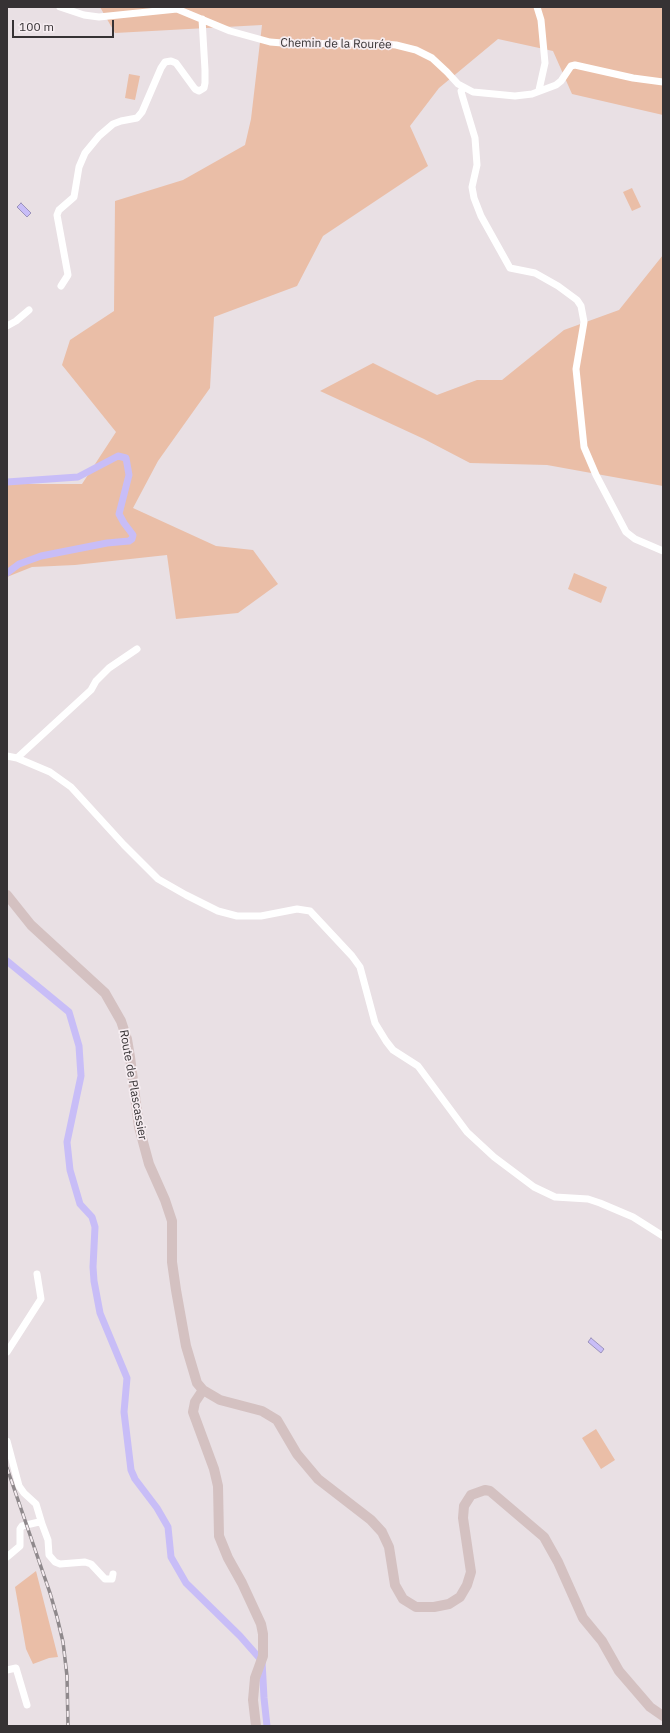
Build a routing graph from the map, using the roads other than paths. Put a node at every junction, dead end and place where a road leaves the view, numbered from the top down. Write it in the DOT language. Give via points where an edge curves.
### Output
graph roads {
  1 [pos="60,7"];
  2 [pos="537,7"];
  3 [pos="202,19"];
  4 [pos="663,82"];
  5 [pos="464,88"];
  6 [pos="539,90"];
  7 [pos="61,286"];
  8 [pos="29,310"];
  9 [pos="7,326"];
  10 [pos="663,551"];
  11 [pos="137,648"];
  12 [pos="7,756"];
  13 [pos="18,758"];
  14 [pos="7,895"];
  15 [pos="663,1236"];
  16 [pos="37,1274"];
  17 [pos="7,1352"];
  18 [pos="202,1390"];
  19 [pos="7,1441"];
  20 [pos="42,1524"];
  21 [pos="7,1557"];
  22 [pos="113,1574"];
  23 [pos="7,1670"];
  24 [pos="27,1705"];
  25 [pos="663,1716"];
  26 [pos="256,1726"];
  1 -- 3 [label="street, Chemin de la Rourée" via="99,17 177,9"];
  2 -- 6 [label="street" via="541,20 545,63"];
  3 -- 5 [label="street, Chemin de la Rourée" via="230,31 270,42 372,43 416,50 432,58"];
  3 -- 7 [label="street" via="204,88 199,91 194,89 176,63 165,62 137,118 113,124 85,153 74,197 57,215 68,275"];
  4 -- 6 [label="street, Chemin de la Rourée" via="575,65 570,66 556,85"];
  5 -- 6 [label="street, Chemin de la Rourée" via="473,92 515,96 532,94"];
  5 -- 10 [label="street" via="461,91 475,138 477,164 472,187 481,216 510,268 535,273 558,286 581,306 584,322 576,368 584,447 626,532"];
  8 -- 9 [label="street" via="16,322"];
  11 -- 13 [label="street" via="109,668 91,690"];
  12 -- 13 [label="street"];
  13 -- 15 [label="street" via="50,772 71,787 158,879 186,895 218,911 237,916 310,911 360,967 376,1023 386,1041 393,1050 418,1066 467,1132 494,1157 534,1187 555,1197 588,1199 600,1203 633,1217"];
  14 -- 18 [label="street, Route de Plascassier" via="31,925 105,993 121,1021 130,1057 139,1127 149,1164 172,1221 173,1269 186,1346 197,1383"];
  16 -- 17 [label="street" via="41,1299"];
  18 -- 25 [label="street" via="220,1400 262,1411 277,1420 297,1454 318,1479 371,1520 382,1532 389,1547 395,1585 403,1599 416,1607 449,1604 460,1597 468,1585 471,1572 463,1518 464,1506 471,1495 485,1490 490,1491 544,1538 558,1562 582,1618 602,1641 619,1671 650,1707"];
  18 -- 26 [label="street" via="194,1402 193,1412 218,1486 219,1536 264,1634 253,1700"];
  19 -- 20 [label="street" via="19,1486 36,1504"];
  20 -- 21 [label="street" via="31,1523 22,1526 20,1546"];
  20 -- 22 [label="street" via="48,1540 49,1555 54,1562 85,1562 91,1564 105,1579 112,1578"];
  23 -- 24 [label="street" via="16,1668"];
}
